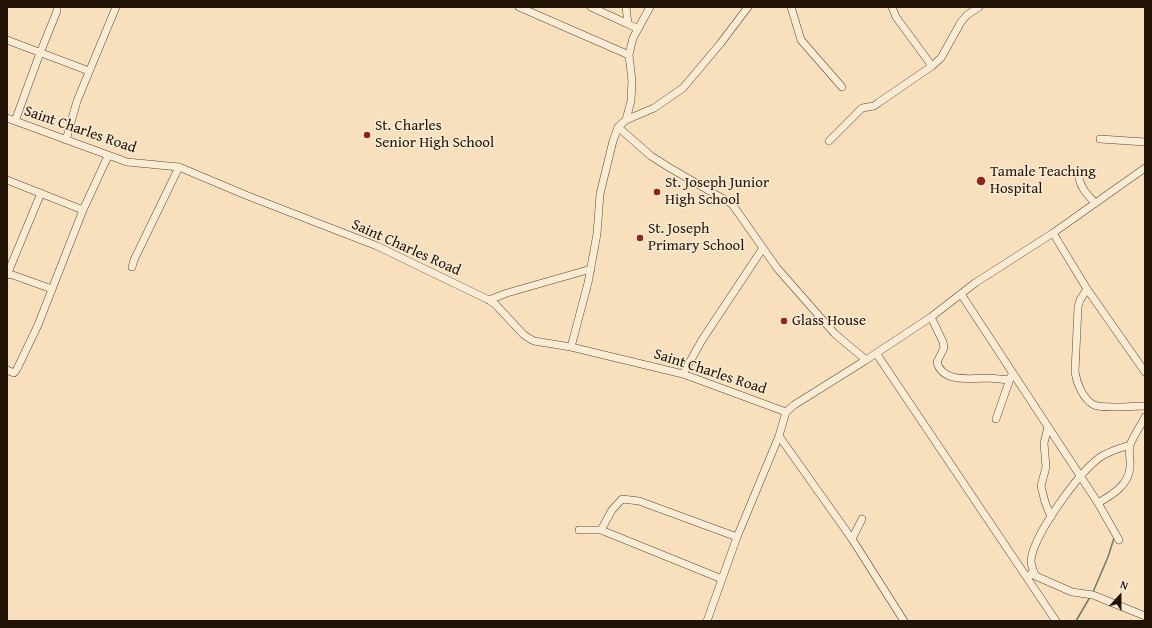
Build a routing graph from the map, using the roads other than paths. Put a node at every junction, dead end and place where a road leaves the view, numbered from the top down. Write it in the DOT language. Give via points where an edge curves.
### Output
graph roads {
  1 [pos="57,7"];
  2 [pos="116,7"];
  3 [pos="519,7"];
  4 [pos="592,7"];
  5 [pos="626,7"];
  6 [pos="650,7"];
  7 [pos="748,7"];
  8 [pos="791,7"];
  9 [pos="892,7"];
  10 [pos="979,7"];
  11 [pos="628,24"];
  12 [pos="638,28"];
  13 [pos="7,40"];
  14 [pos="40,53"];
  15 [pos="629,54"];
  16 [pos="932,66"];
  17 [pos="89,71"];
  18 [pos="842,87"];
  19 [pos="7,118"];
  20 [pos="626,120"];
  21 [pos="15,122"];
  22 [pos="618,127"];
  23 [pos="1100,139"];
  24 [pos="66,140"];
  25 [pos="829,141"];
  26 [pos="1145,142"];
  27 [pos="108,156"];
  28 [pos="179,167"];
  29 [pos="1145,168"];
  30 [pos="1079,178"];
  31 [pos="7,180"];
  32 [pos="42,193"];
  33 [pos="1095,203"];
  34 [pos="83,210"];
  35 [pos="1052,233"];
  36 [pos="763,248"];
  37 [pos="132,267"];
  38 [pos="591,269"];
  39 [pos="7,274"];
  40 [pos="52,289"];
  41 [pos="1087,289"];
  42 [pos="961,294"];
  43 [pos="489,300"];
  44 [pos="931,317"];
  45 [pos="571,347"];
  46 [pos="876,353"];
  47 [pos="866,360"];
  48 [pos="7,370"];
  49 [pos="1145,372"];
  50 [pos="683,374"];
  51 [pos="1011,376"];
  52 [pos="1145,406"];
  53 [pos="786,412"];
  54 [pos="1145,417"];
  55 [pos="996,419"];
  56 [pos="1048,427"];
  57 [pos="779,436"];
  58 [pos="1130,445"];
  59 [pos="1081,477"];
  60 [pos="1098,503"];
  61 [pos="1051,517"];
  62 [pos="862,519"];
  63 [pos="579,530"];
  64 [pos="601,530"];
  65 [pos="738,537"];
  66 [pos="852,539"];
  67 [pos="1119,540"];
  68 [pos="1022,572"];
  69 [pos="1035,575"];
  70 [pos="722,579"];
  71 [pos="1145,616"];
  72 [pos="707,621"];
  73 [pos="904,621"];
  74 [pos="1056,621"];
  1 -- 14 [label="street"];
  2 -- 17 [label="street"];
  3 -- 15 [label="street"];
  4 -- 11 [label="street"];
  5 -- 11 [label="street"];
  6 -- 12 [label="street"];
  7 -- 20 [label="street" via="682,88 654,108"];
  8 -- 18 [label="street" via="801,40"];
  9 -- 16 [label="street" via="896,17"];
  10 -- 16 [label="street" via="961,22 941,58"];
  11 -- 12 [label="street"];
  12 -- 15 [label="street"];
  13 -- 14 [label="street"];
  14 -- 17 [label="street"];
  14 -- 21 [label="street"];
  15 -- 20 [label="street" via="632,90"];
  16 -- 25 [label="street" via="874,106 862,108"];
  17 -- 24 [label="street"];
  19 -- 21 [label="street, Saint Charles Road"];
  20 -- 22 [label="street"];
  21 -- 24 [label="street, Saint Charles Road"];
  22 -- 36 [label="street" via="651,156 732,204"];
  22 -- 38 [label="street" via="600,194"];
  23 -- 26 [label="street"];
  24 -- 27 [label="street, Saint Charles Road"];
  27 -- 28 [label="street, Saint Charles Road" via="127,162"];
  27 -- 34 [label="street"];
  28 -- 37 [label="street"];
  28 -- 43 [label="street, Saint Charles Road" via="377,246"];
  29 -- 33 [label="street"];
  30 -- 33 [label="street" via="1084,191"];
  31 -- 32 [label="street"];
  32 -- 34 [label="street"];
  32 -- 39 [label="street"];
  33 -- 35 [label="street"];
  34 -- 40 [label="street"];
  35 -- 41 [label="street"];
  35 -- 42 [label="street"];
  36 -- 47 [label="street" via="777,268 835,334"];
  36 -- 50 [label="street" via="702,340"];
  38 -- 43 [label="street"];
  38 -- 45 [label="street"];
  39 -- 40 [label="street"];
  40 -- 48 [label="street" via="18,369 14,373"];
  41 -- 49 [label="street"];
  41 -- 52 [label="street" via="1080,300 1077,314 1075,372 1080,390 1094,405"];
  42 -- 44 [label="street"];
  42 -- 51 [label="street"];
  43 -- 45 [label="street, Saint Charles Road" via="526,338"];
  44 -- 46 [label="street"];
  44 -- 51 [label="street" via="944,342 937,362 938,368 943,372 960,378"];
  45 -- 50 [label="street, Saint Charles Road"];
  46 -- 47 [label="street"];
  46 -- 68 [label="street"];
  47 -- 53 [label="street"];
  50 -- 53 [label="street, Saint Charles Road"];
  51 -- 55 [label="street"];
  51 -- 56 [label="street"];
  53 -- 57 [label="street"];
  54 -- 58 [label="street"];
  56 -- 59 [label="street"];
  56 -- 61 [label="street" via="1044,443 1046,467 1041,486 1044,502"];
  57 -- 65 [label="street"];
  57 -- 66 [label="street"];
  58 -- 59 [label="street" via="1101,457"];
  58 -- 60 [label="street" via="1129,475 1120,488"];
  59 -- 60 [label="street"];
  59 -- 61 [label="street"];
  60 -- 67 [label="street"];
  61 -- 69 [label="street" via="1032,555 1031,562"];
  62 -- 66 [label="street"];
  63 -- 64 [label="street"];
  64 -- 65 [label="street" via="612,510 622,499 639,502"];
  64 -- 70 [label="street"];
  65 -- 70 [label="street"];
  66 -- 73 [label="street"];
  68 -- 69 [label="street"];
  68 -- 74 [label="street"];
  69 -- 71 [label="street" via="1072,592 1091,595"];
  70 -- 72 [label="street"];
}
